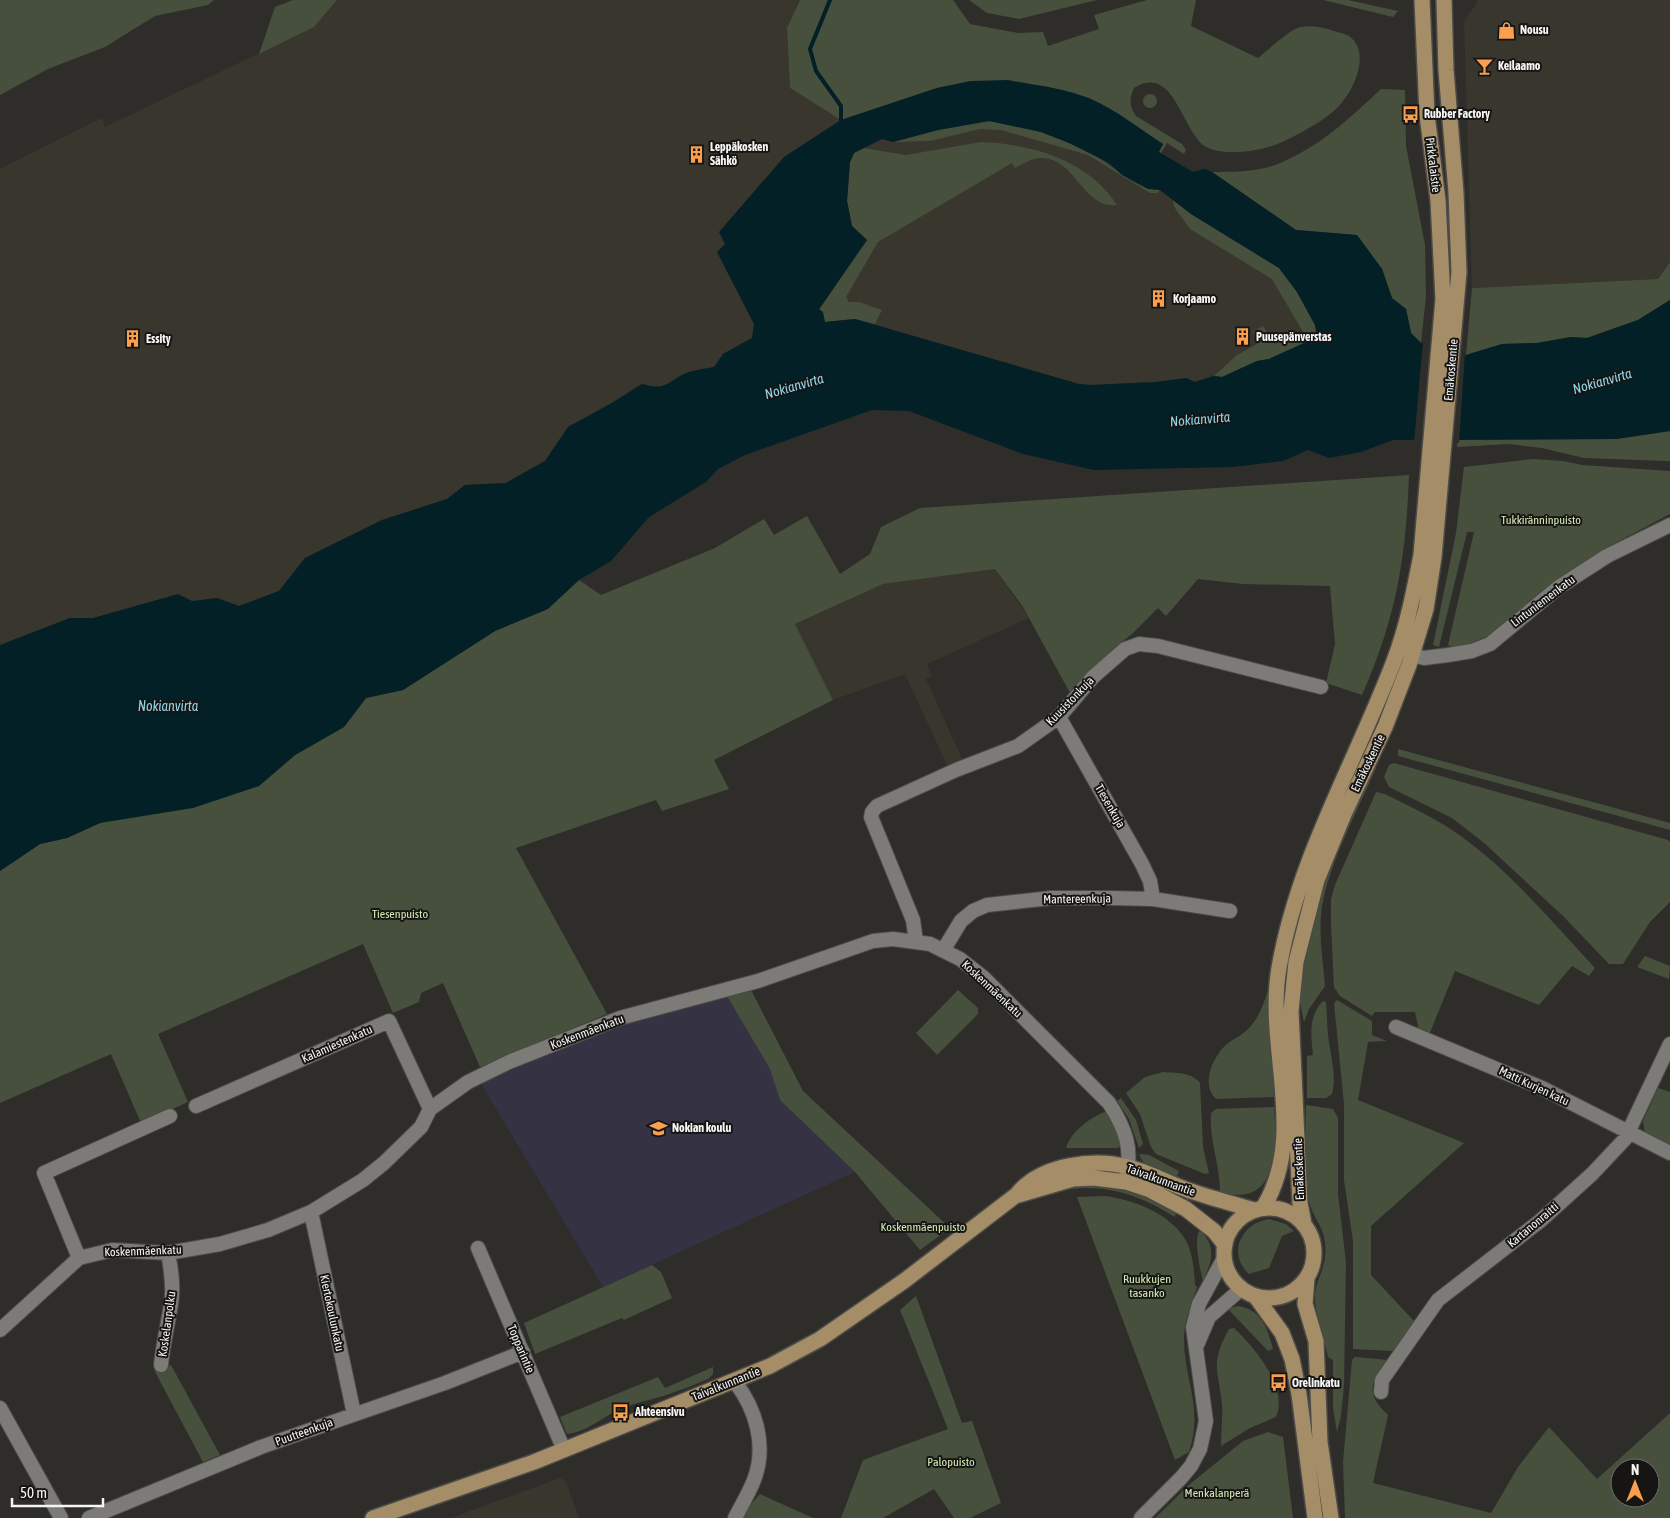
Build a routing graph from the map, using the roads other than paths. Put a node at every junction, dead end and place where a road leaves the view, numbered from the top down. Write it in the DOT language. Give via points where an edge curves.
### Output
graph roads {
  1 [pos="1422,0"];
  2 [pos="1444,0"];
  3 [pos="1450,299"];
  4 [pos="1435,476"];
  5 [pos="1670,525"];
  6 [pos="1412,655"];
  7 [pos="1321,687"];
  8 [pos="1059,717"];
  9 [pos="1154,899"];
  10 [pos="1230,911"];
  11 [pos="916,941"];
  12 [pos="944,949"];
  13 [pos="1396,1027"];
  14 [pos="1670,1044"];
  15 [pos="196,1106"];
  16 [pos="430,1109"];
  17 [pos="170,1116"];
  18 [pos="1630,1133"];
  19 [pos="1670,1153"];
  20 [pos="1127,1174"];
  21 [pos="1259,1209"];
  22 [pos="311,1212"];
  23 [pos="1304,1224"];
  24 [pos="478,1248"];
  25 [pos="1224,1251"];
  26 [pos="168,1253"];
  27 [pos="79,1258"];
  28 [pos="1307,1278"];
  29 [pos="1241,1289"];
  30 [pos="1256,1297"];
  31 [pos="0,1330"];
  32 [pos="1196,1345"];
  33 [pos="523,1352"];
  34 [pos="161,1365"];
  35 [pos="735,1382"];
  36 [pos="1381,1392"];
  37 [pos="0,1408"];
  38 [pos="354,1414"];
  39 [pos="564,1450"];
  40 [pos="61,1518"];
  41 [pos="89,1518"];
  42 [pos="373,1518"];
  43 [pos="734,1518"];
  44 [pos="1141,1518"];
  45 [pos="1315,1518"];
  46 [pos="1331,1518"];
  1 -- 3 [label="main road, Pirkkalaistie" via="1427,116"];
  2 -- 3 [label="main road, Pirkkalaistie" via="1458,219"];
  3 -- 4 [label="main road, Emäkoskentie"];
  4 -- 6 [label="main road, Emäkoskentie" via="1434,556 1426,610"];
  4 -- 21 [label="main road, Emäkoskentie" via="1414,596 1400,644 1320,828 1285,936 1276,1007 1284,1131 1278,1180"];
  5 -- 6 [label="street, Lintuniemenkatu" via="1606,556 1560,587 1490,644 1448,655 1424,658"];
  6 -- 23 [label="main road, Emäkoskentie" via="1385,727 1319,873 1294,969 1291,1011 1300,1203"];
  7 -- 8 [label="street, Kuusistonkuja" via="1139,644 1113,658"];
  8 -- 9 [label="street, Tiesenkuja" via="1142,864"];
  8 -- 11 [label="street, Kuusistonkuja" via="1018,746 956,770 877,806 872,812 871,817 913,920"];
  9 -- 10 [label="street, Mantereenkuja"];
  9 -- 12 [label="street, Mantereenkuja" via="1051,898 987,905 961,921"];
  11 -- 12 [label="street, Koskenmäenkatu"];
  11 -- 16 [label="street, Koskenmäenkatu" via="873,941 758,981 620,1018 509,1062 468,1082"];
  12 -- 20 [label="street, Koskenmäenkatu" via="983,977 1109,1103 1126,1133 1130,1151"];
  13 -- 18 [label="street, Matti Kurjen katu" via="1534,1084"];
  14 -- 18 [label="street, Kartanonraitti"];
  15 -- 16 [label="street, Kalamiestenkatu" via="389,1021"];
  16 -- 22 [label="street, Koskenmäenkatu" via="421,1127 384,1163"];
  17 -- 27 [label="street" via="44,1173"];
  18 -- 19 [label="street, Matti Kurjen katu"];
  18 -- 36 [label="street, Kartanonraitti" via="1542,1220 1438,1300 1382,1380"];
  20 -- 21 [label="main road, Taivalkunnantie"];
  20 -- 25 [label="main road, Taivalkunnantie" via="1208,1226"];
  20 -- 35 [label="main road, Taivalkunnantie" via="1073,1179 1015,1196 910,1276 820,1338"];
  21 -- 23 [label="main road" via="1286,1211"];
  21 -- 25 [label="main road" via="1237,1221 1229,1232"];
  22 -- 26 [label="street, Koskenmäenkatu" via="229,1242"];
  22 -- 38 [label="street, Kiertokoulunkatu"];
  23 -- 28 [label="main road" via="1314,1245 1312,1268"];
  24 -- 33 [label="street, Topparintie"];
  25 -- 29 [label="main road" via="1229,1275"];
  25 -- 32 [label="street" via="1195,1316"];
  26 -- 27 [label="street, Koskenmäenkatu" via="112,1250"];
  26 -- 34 [label="street, Koskelanpolku" via="172,1303 162,1344"];
  27 -- 31 [label="street, Koskenmäenkatu"];
  28 -- 30 [label="main road" via="1285,1296"];
  28 -- 46 [label="main road" via="1306,1304 1316,1341 1320,1442"];
  29 -- 30 [label="main road"];
  29 -- 32 [label="street" via="1209,1317"];
  30 -- 45 [label="main road" via="1282,1334 1292,1359"];
  32 -- 44 [label="street" via="1206,1421 1200,1449 1181,1478"];
  33 -- 38 [label="street, Puutteenkuja"];
  33 -- 39 [label="street, Topparintie"];
  35 -- 39 [label="main road, Taivalkunnantie"];
  35 -- 43 [label="street" via="748,1399 759,1441 754,1480"];
  37 -- 40 [label="street"];
  38 -- 41 [label="street, Puutteenkuja" via="185,1476"];
  39 -- 42 [label="main road, Taivalkunnantie"];
}
